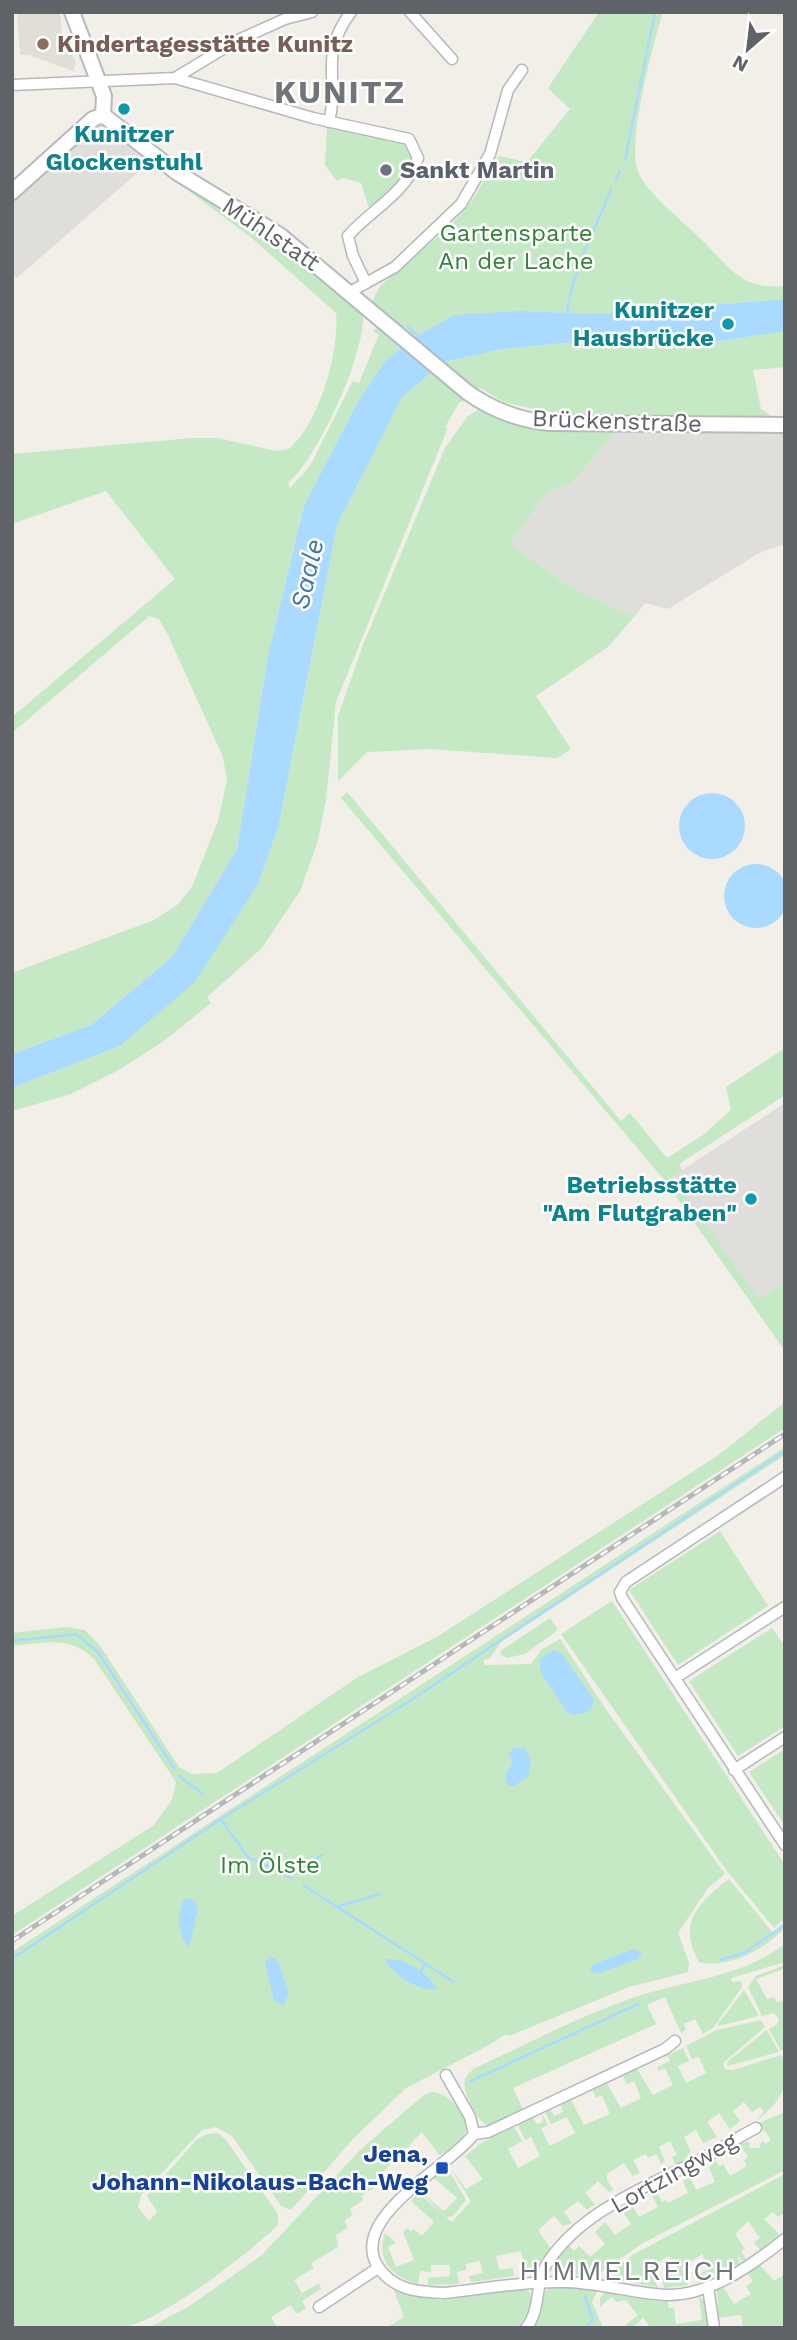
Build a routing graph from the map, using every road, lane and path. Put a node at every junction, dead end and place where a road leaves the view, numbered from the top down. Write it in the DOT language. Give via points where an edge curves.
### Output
graph roads {
  1 [pos="72,12"];
  2 [pos="312,12"];
  3 [pos="351,12"];
  4 [pos="410,12"];
  5 [pos="452,59"];
  6 [pos="522,69"];
  7 [pos="175,78"];
  8 [pos="100,82"];
  9 [pos="12,85"];
  10 [pos="103,114"];
  11 [pos="328,122"];
  12 [pos="12,192"];
  13 [pos="366,283"];
  14 [pos="350,292"];
  15 [pos="458,385"];
  16 [pos="785,425"];
  17 [pos="785,1477"];
  18 [pos="785,1607"];
  19 [pos="675,1678"];
  20 [pos="785,1738"];
  21 [pos="734,1770"];
  22 [pos="785,1844"];
  23 [pos="675,2042"];
  24 [pos="446,2074"];
  25 [pos="755,2128"];
  26 [pos="474,2134"];
  27 [pos="785,2239"];
  28 [pos="378,2268"];
  29 [pos="541,2282"];
  30 [pos="708,2287"];
  31 [pos="318,2307"];
  32 [pos="526,2328"];
  33 [pos="715,2328"];
  1 -- 8 [label="street"];
  2 -- 7 [label="street" via="236,41"];
  3 -- 11 [label="street" via="330,56 332,106"];
  4 -- 5 [label="street"];
  6 -- 13 [label="street" via="508,90 491,154 461,204 407,257"];
  7 -- 8 [label="street"];
  7 -- 11 [label="street"];
  8 -- 9 [label="street"];
  8 -- 10 [label="street"];
  10 -- 12 [label="street"];
  10 -- 14 [label="street, Mühlstatt" via="176,172 281,236"];
  11 -- 13 [label="street" via="409,139 416,148 418,158 407,180 348,236"];
  13 -- 14 [label="street"];
  14 -- 15 [label="street, Mühlstatt"];
  15 -- 16 [label="street, Brückenstraße" via="491,408 537,421"];
  17 -- 19 [label="street" via="626,1582 622,1598"];
  18 -- 19 [label="street"];
  19 -- 21 [label="street"];
  20 -- 21 [label="street"];
  21 -- 22 [label="street"];
  23 -- 26 [label="street" via="568,2096"];
  24 -- 26 [label="street"];
  25 -- 29 [label="street, Lortzingweg" via="609,2206 556,2252"];
  26 -- 28 [label="street" via="382,2221 373,2251"];
  27 -- 30 [label="street"];
  28 -- 29 [label="street" via="393,2284 424,2292"];
  28 -- 31 [label="street"];
  29 -- 30 [label="street" via="589,2283 668,2295"];
  29 -- 32 [label="street, Lortzingweg" via="536,2311"];
  30 -- 33 [label="street"];
}
